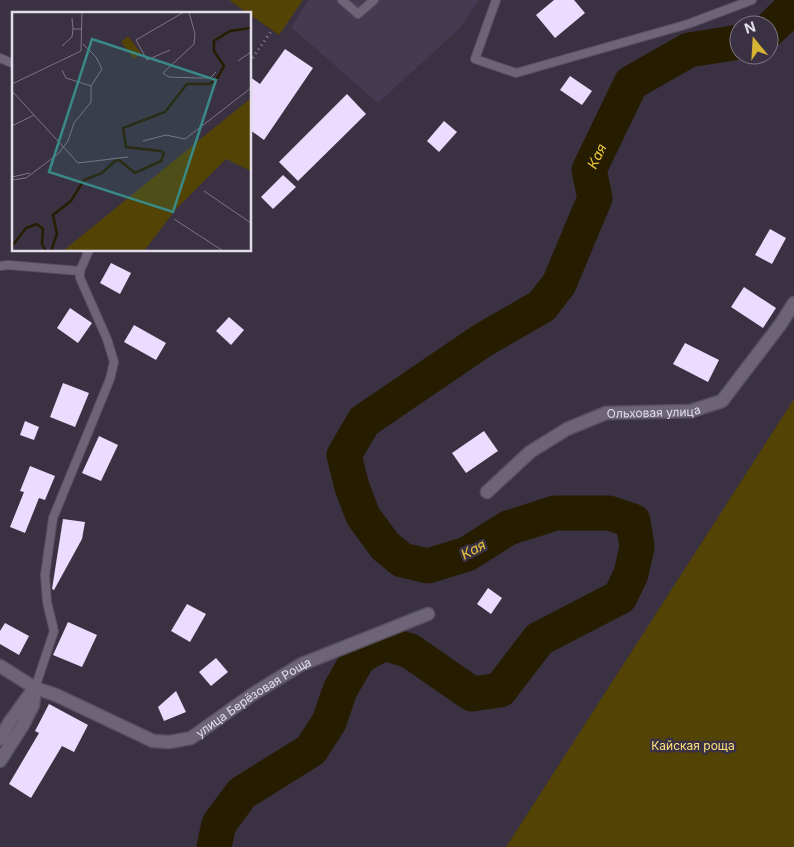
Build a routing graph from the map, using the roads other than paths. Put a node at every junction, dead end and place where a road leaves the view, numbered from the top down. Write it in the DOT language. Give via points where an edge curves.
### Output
graph roads {
  1 [pos="342,0"];
  2 [pos="374,0"];
  3 [pos="496,0"];
  4 [pos="752,0"];
  5 [pos="0,58"];
  6 [pos="12,63"];
  7 [pos="89,251"];
  8 [pos="0,266"];
  9 [pos="80,271"];
  10 [pos="794,303"];
  11 [pos="487,492"];
  12 [pos="428,614"];
  13 [pos="0,666"];
  14 [pos="35,688"];
  15 [pos="0,739"];
  16 [pos="0,761"];
  1 -- 2 [label="lane" via="358,14"];
  3 -- 4 [label="lane" via="475,58 516,73 688,24"];
  5 -- 6 [label="lane"];
  7 -- 9 [label="lane"];
  8 -- 9 [label="lane"];
  9 -- 14 [label="lane" via="114,362 53,518 45,575 46,602 54,631"];
  10 -- 11 [label="street, Ольховая улица" via="722,401 691,411 606,413 567,429 530,452"];
  12 -- 14 [label="street, улица Берёзовая Роща" via="302,664 191,738 170,742 153,741"];
  13 -- 14 [label="street, улица Берёзовая Роща"];
  14 -- 15 [label="street"];
  14 -- 16 [label="street" via="33,705"];
}
